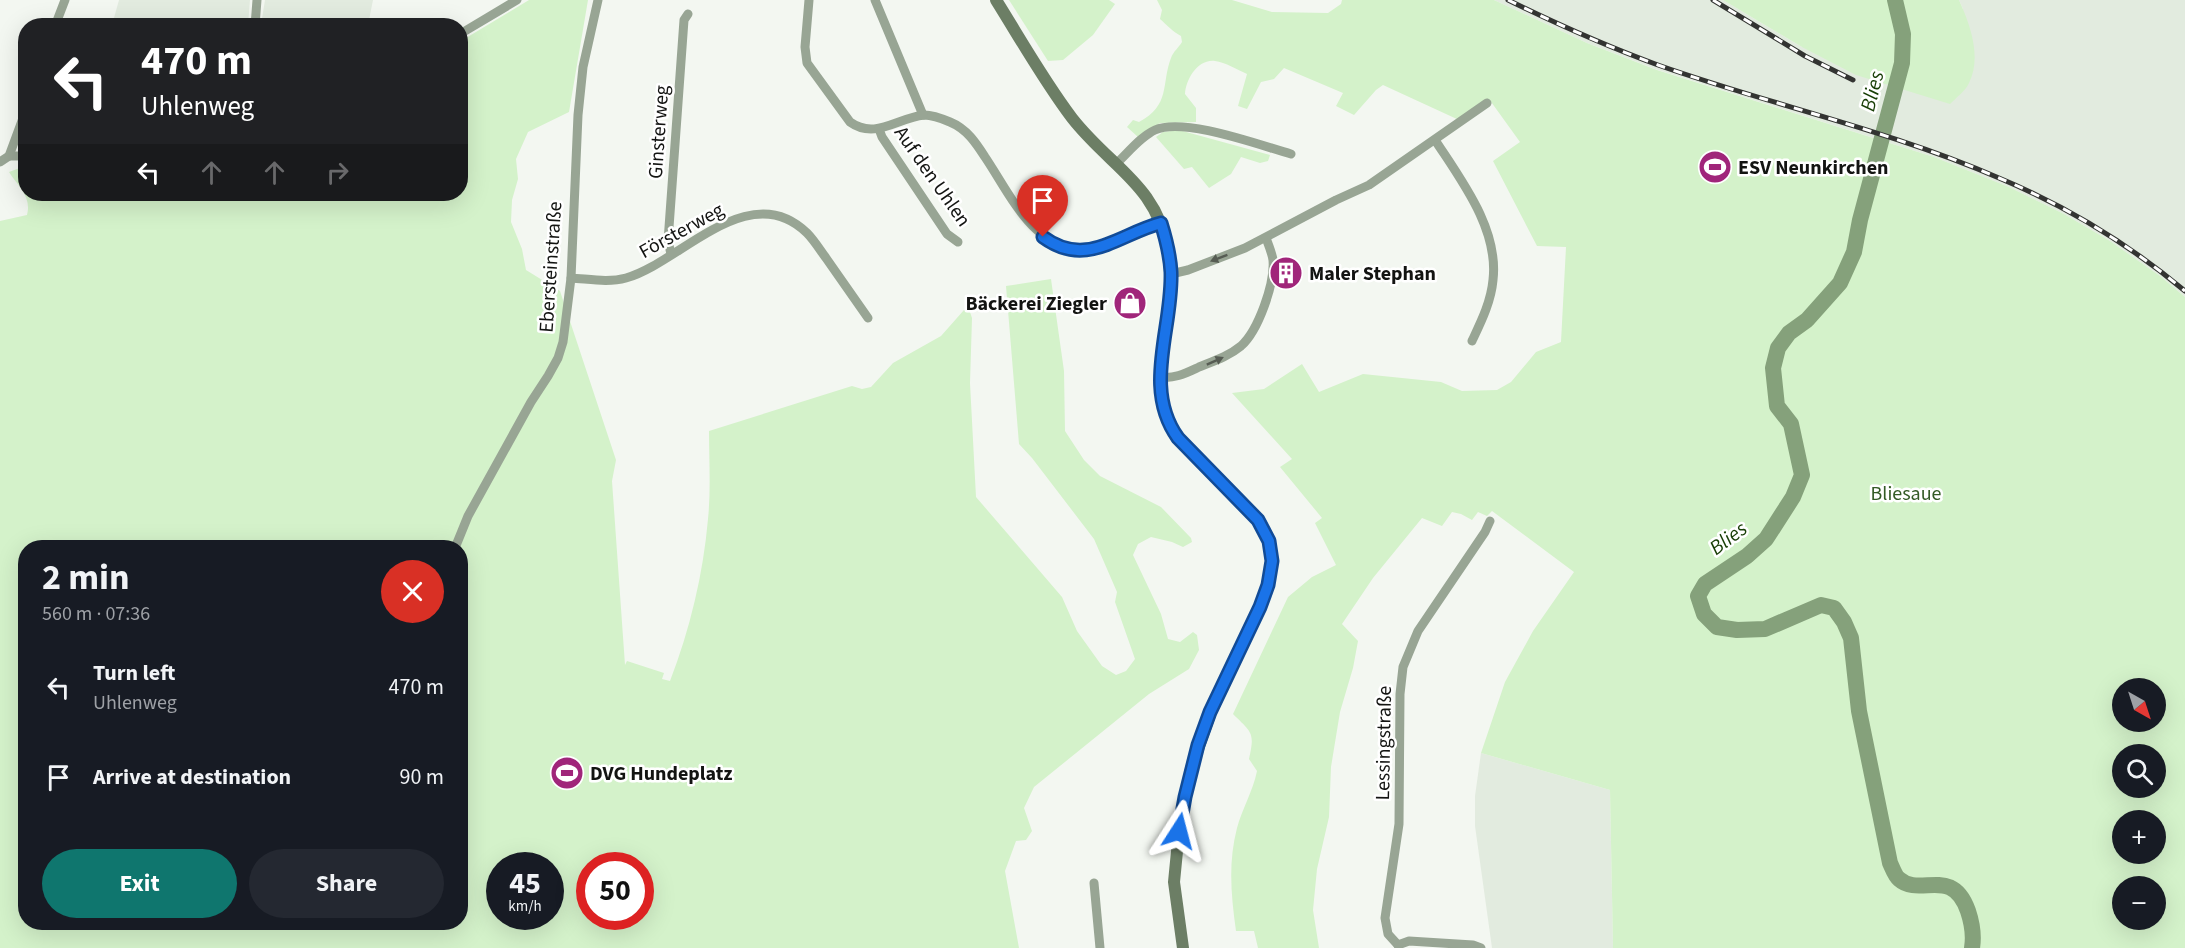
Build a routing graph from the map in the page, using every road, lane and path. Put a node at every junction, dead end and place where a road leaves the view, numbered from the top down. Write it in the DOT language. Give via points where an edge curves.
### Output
graph roads {
  1 [pos="65,0"];
  2 [pos="258,0"];
  3 [pos="518,0"];
  4 [pos="598,0"];
  5 [pos="809,0"];
  6 [pos="875,0"];
  7 [pos="996,0"];
  8 [pos="688,14"];
  9 [pos="59,18"];
  10 [pos="256,18"];
  11 [pos="468,29"];
  12 [pos="1487,103"];
  13 [pos="923,115"];
  14 [pos="879,129"];
  15 [pos="18,132"];
  16 [pos="1435,140"];
  17 [pos="1291,154"];
  18 [pos="9,156"];
  19 [pos="18,156"];
  20 [pos="0,162"];
  21 [pos="1116,164"];
  22 [pos="1161,223"];
  23 [pos="1266,238"];
  24 [pos="958,242"];
  25 [pos="671,254"];
  26 [pos="1171,274"];
  27 [pos="571,278"];
  28 [pos="868,318"];
  29 [pos="1472,341"];
  30 [pos="1160,377"];
  31 [pos="1490,521"];
  32 [pos="458,540"];
  33 [pos="1094,883"];
  34 [pos="1397,947"];
  35 [pos="1100,948"];
  36 [pos="1183,948"];
  37 [pos="1481,948"];
  1 -- 9 [label="street"];
  2 -- 10 [label="street"];
  3 -- 11 [label="street"];
  4 -- 27 [label="street, Ebersteinstraße" via="583,67 578,115"];
  5 -- 14 [label="street, Auf den Uhlen" via="805,55 811,71 857,128"];
  6 -- 13 [label="street"];
  7 -- 21 [label="main road" via="1065,109"];
  8 -- 25 [label="street, Ginsterweg" via="684,20 668,241"];
  12 -- 16 [label="street"];
  13 -- 14 [label="street, Auf den Uhlen"];
  13 -- 22 [label="street, Auf den Uhlen" via="948,121 966,131 1035,229 1049,242 1066,249 1096,249"];
  14 -- 24 [label="street, Auf den Uhlen" via="947,234"];
  15 -- 18 [label="street"];
  16 -- 23 [label="street" via="1369,185"];
  16 -- 29 [label="street" via="1482,219 1491,249 1491,293"];
  17 -- 21 [label="street" via="1200,129 1168,126 1152,131"];
  18 -- 19 [label="street"];
  18 -- 20 [label="street"];
  21 -- 22 [label="main road" via="1149,199"];
  22 -- 26 [label="main road"];
  23 -- 26 [label="street, one-way"];
  30 -- 23 [label="street, one-way" via="1180,376 1227,355 1250,336 1272,276 1273,259"];
  25 -- 27 [label="street, Försterweg" via="625,278"];
  25 -- 28 [label="street, Försterweg" via="738,218 763,214 783,218 808,234"];
  26 -- 30 [label="main road"];
  27 -- 32 [label="street, Ebersteinstraße" via="567,324 558,358"];
  30 -- 36 [label="main road" via="1162,405 1171,429 1258,520 1269,541 1272,561 1268,585 1210,712 1187,787 1174,882"];
  31 -- 34 [label="street, Lessingstraße" via="1418,631 1403,667 1400,824 1385,918 1388,934"];
  33 -- 35 [label="street"];
  34 -- 37 [label="street" via="1409,941"];
}
